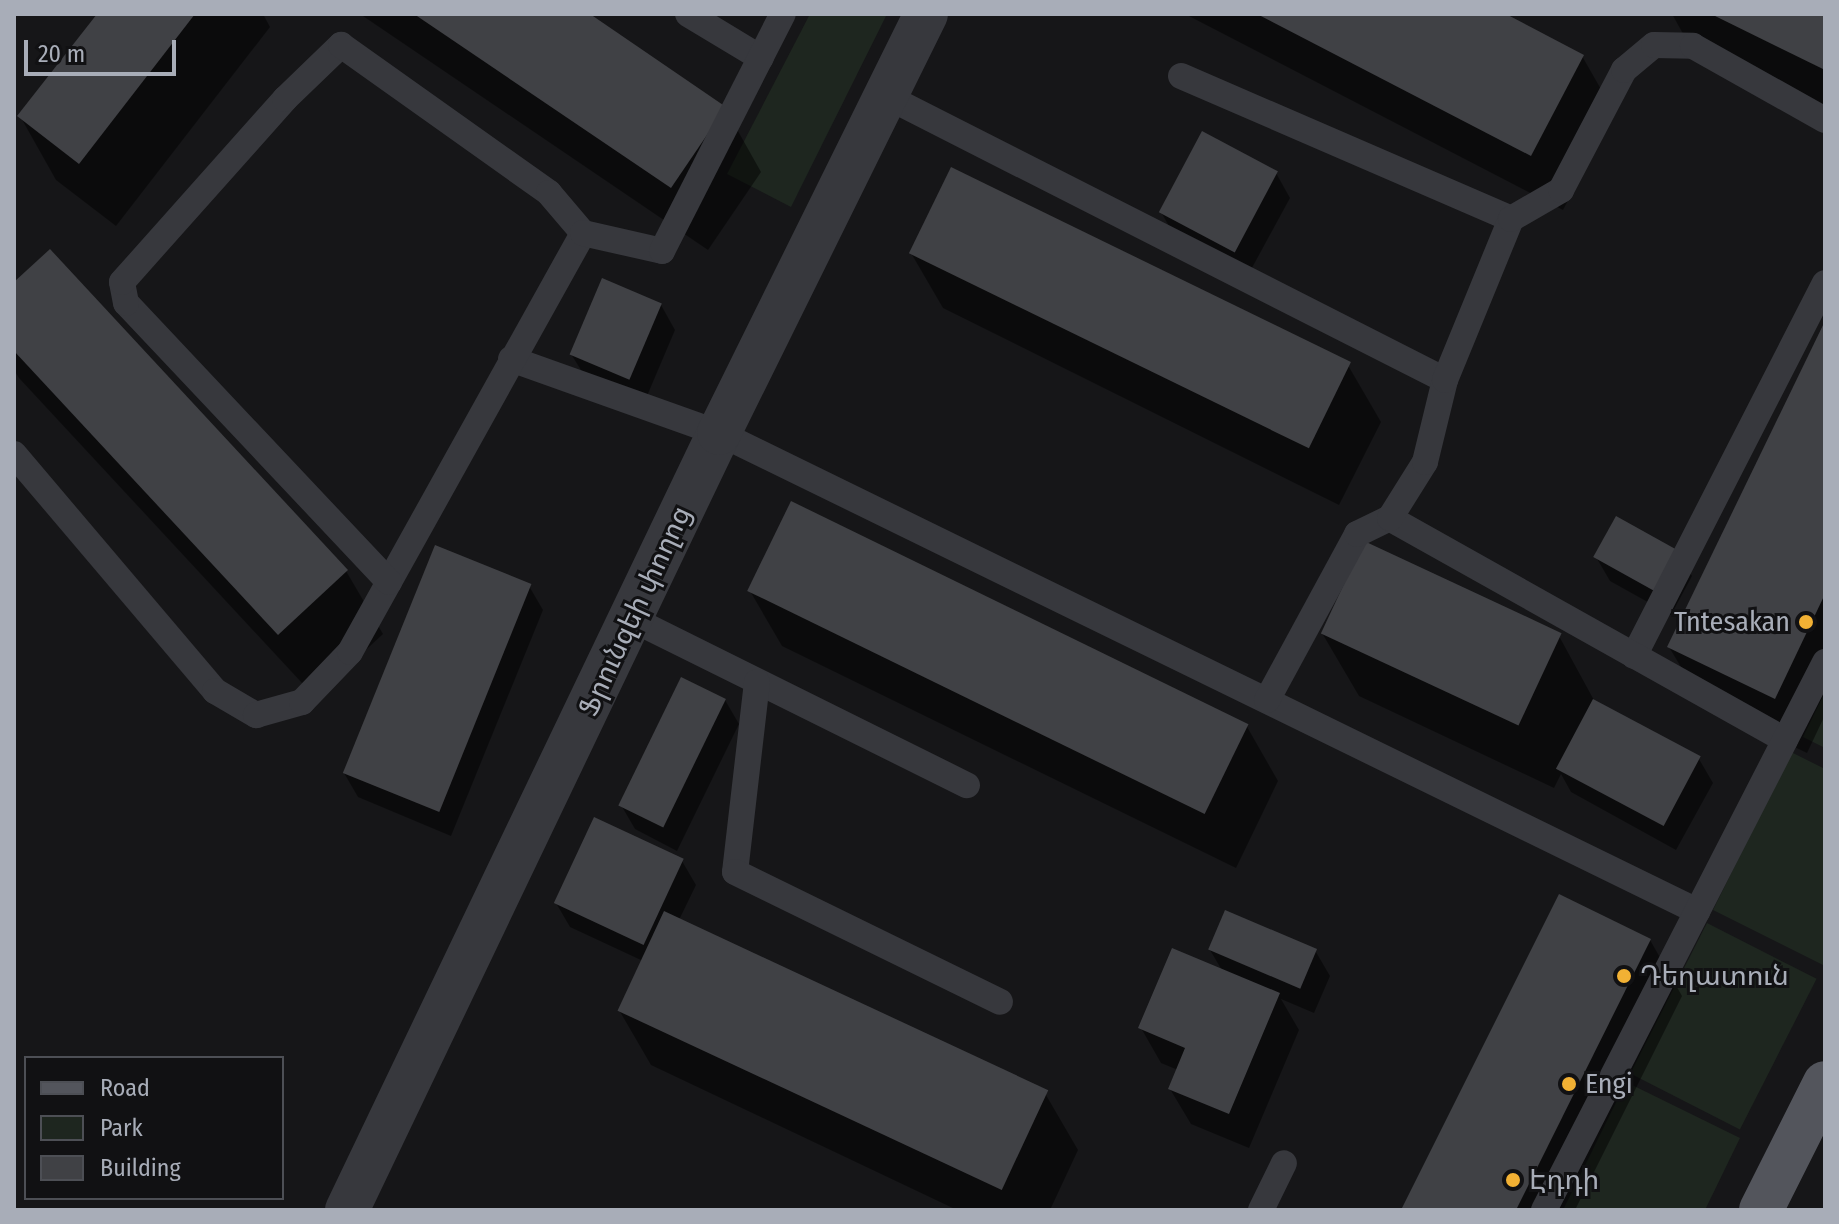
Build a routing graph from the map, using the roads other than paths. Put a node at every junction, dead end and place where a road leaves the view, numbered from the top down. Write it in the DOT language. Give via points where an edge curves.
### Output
graph roads {
  1 [pos="688,14"];
  2 [pos="783,14"];
  3 [pos="926,14"];
  4 [pos="761,58"];
  5 [pos="1181,76"];
  6 [pos="886,96"];
  7 [pos="1825,120"];
  8 [pos="1511,219"];
  9 [pos="583,233"];
  10 [pos="1825,283"];
  11 [pos="511,359"];
  12 [pos="1445,380"];
  13 [pos="719,433"];
  14 [pos="14,454"];
  15 [pos="1390,518"];
  16 [pos="389,582"];
  17 [pos="632,619"];
  18 [pos="1634,656"];
  19 [pos="1825,662"];
  20 [pos="757,682"];
  21 [pos="1267,700"];
  22 [pos="1785,740"];
  23 [pos="967,785"];
  24 [pos="1697,911"];
  25 [pos="1000,1002"];
  26 [pos="1825,1083"];
  27 [pos="1284,1163"];
  28 [pos="347,1210"];
  29 [pos="1261,1210"];
  30 [pos="1544,1210"];
  31 [pos="1761,1210"];
  1 -- 4 [label="lane"];
  2 -- 4 [label="lane"];
  3 -- 6 [label="street, Ֆրունզեի փողոց"];
  4 -- 9 [label="lane" via="662,251"];
  5 -- 8 [label="lane"];
  6 -- 12 [label="lane"];
  6 -- 13 [label="street, Ֆրունզեի փողոց"];
  7 -- 8 [label="lane" via="1693,46 1654,45 1624,70 1561,190"];
  8 -- 12 [label="lane"];
  9 -- 11 [label="lane"];
  9 -- 16 [label="lane" via="549,193 341,45 285,99 122,282 126,303"];
  10 -- 18 [label="lane"];
  11 -- 13 [label="lane"];
  11 -- 16 [label="lane"];
  12 -- 15 [label="lane" via="1425,462"];
  13 -- 17 [label="street, Ֆրունզեի փողոց"];
  13 -- 21 [label="lane"];
  14 -- 16 [label="lane" via="215,691 256,715 302,702 350,652"];
  15 -- 18 [label="lane"];
  15 -- 21 [label="lane" via="1357,534"];
  17 -- 20 [label="lane"];
  17 -- 28 [label="street, Ֆրունզեի փողոց"];
  18 -- 22 [label="lane"];
  19 -- 22 [label="lane"];
  20 -- 23 [label="lane"];
  20 -- 25 [label="lane" via="735,872"];
  21 -- 24 [label="lane"];
  22 -- 24 [label="lane"];
  24 -- 30 [label="lane"];
  26 -- 31 [label="main road"];
  27 -- 29 [label="lane"];
}
